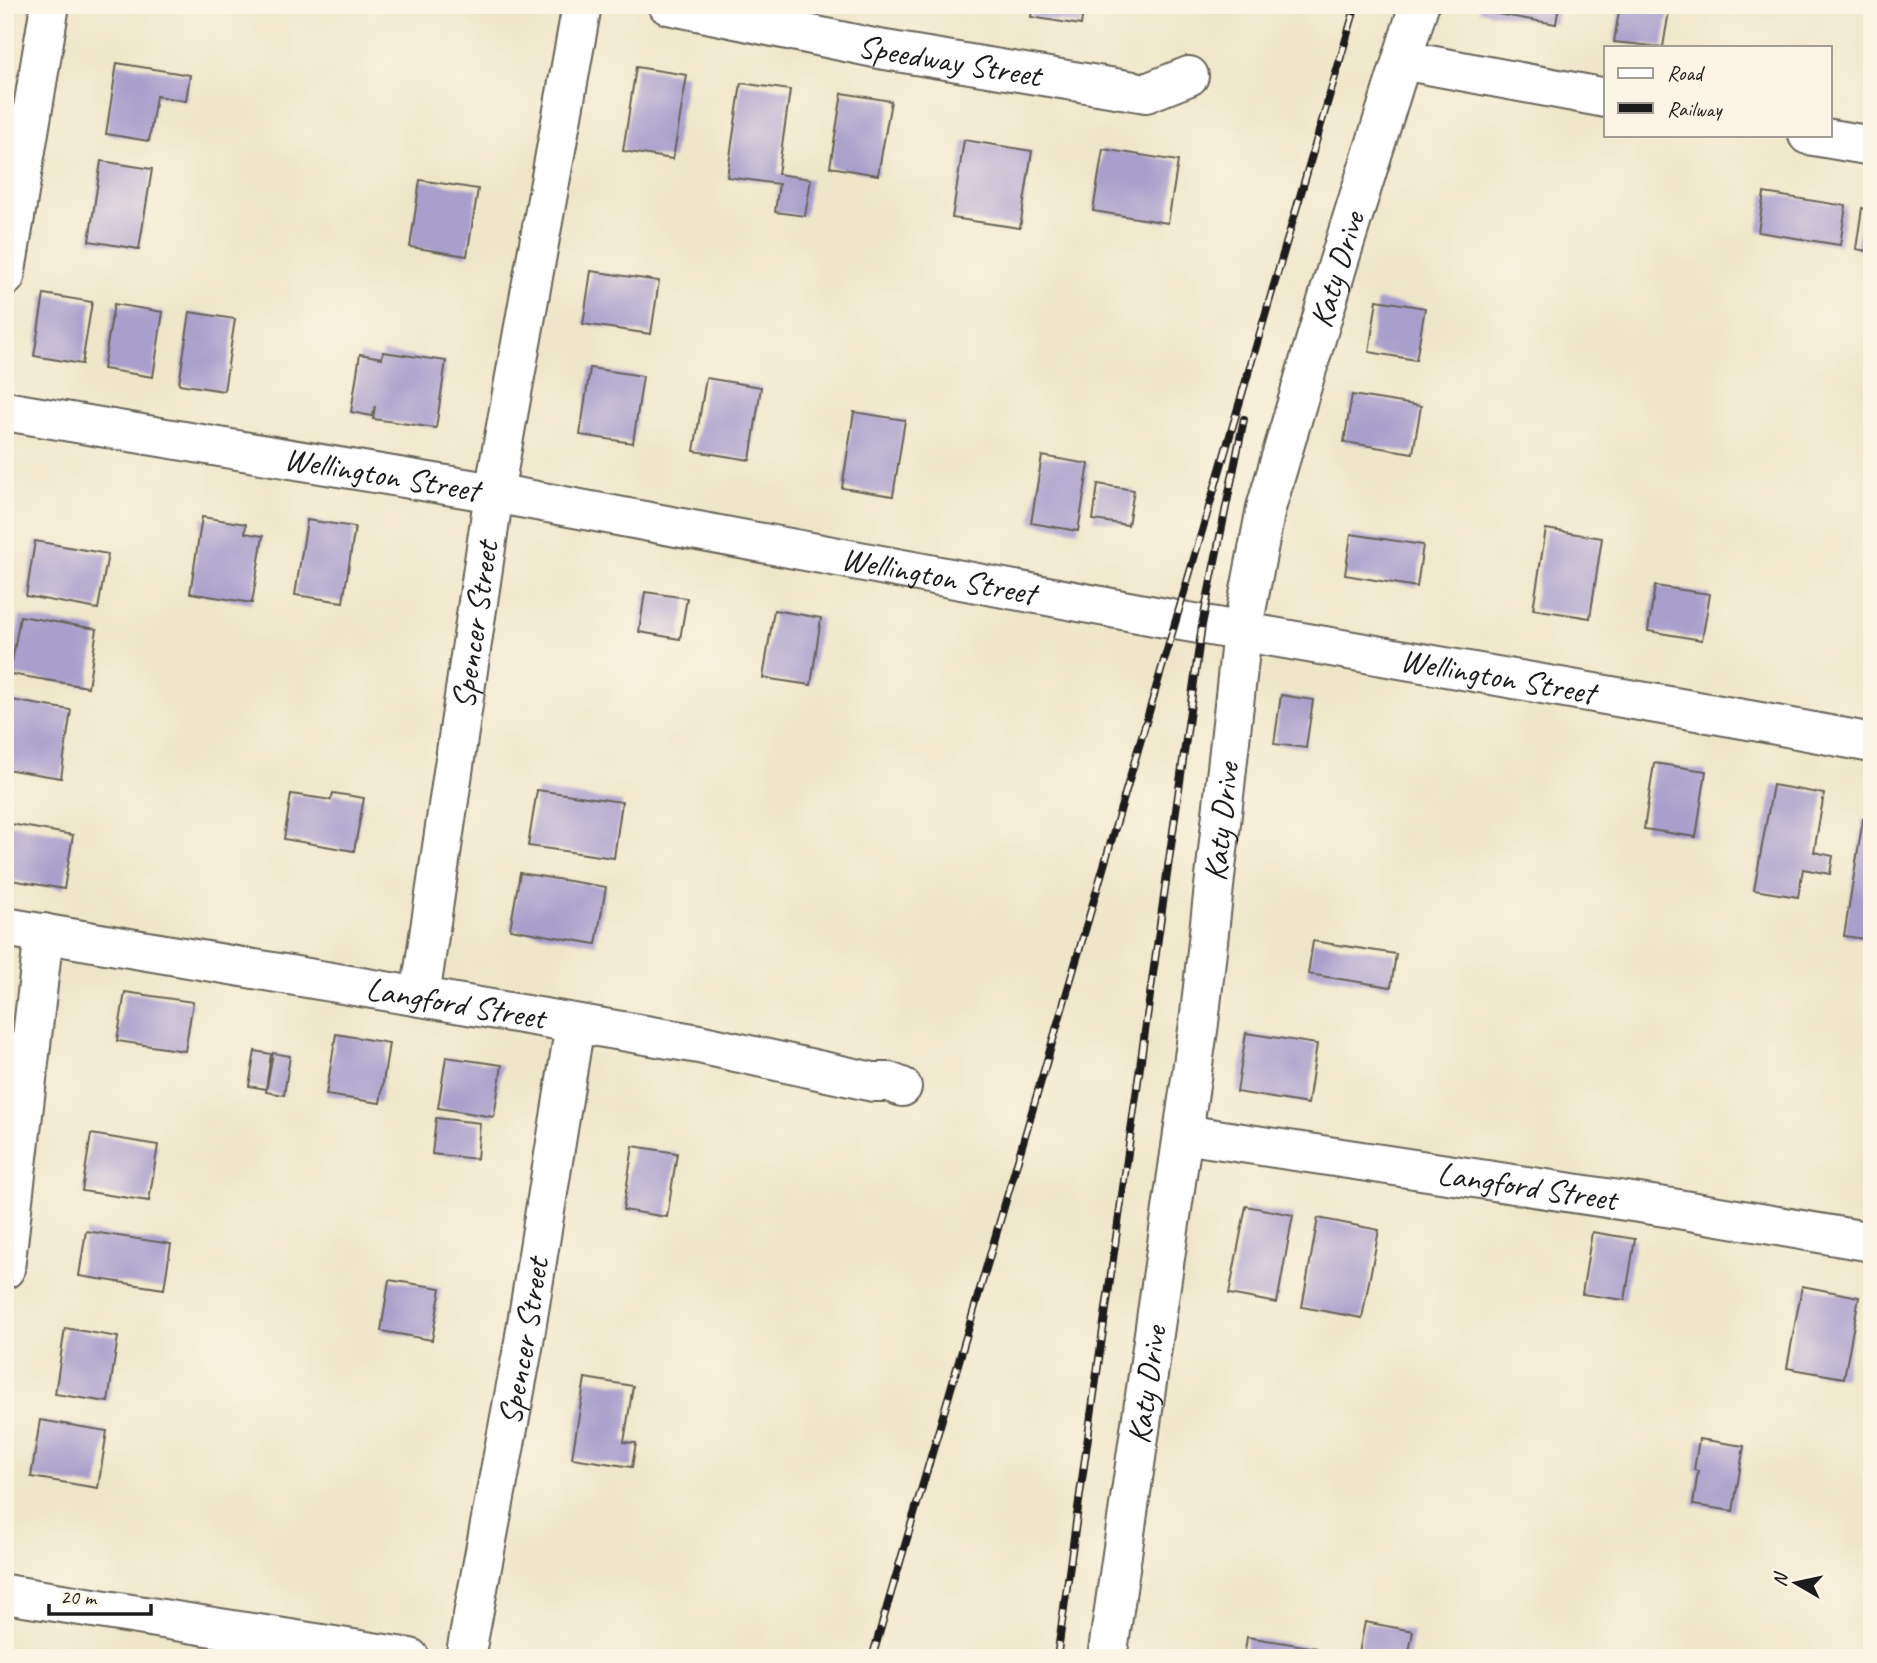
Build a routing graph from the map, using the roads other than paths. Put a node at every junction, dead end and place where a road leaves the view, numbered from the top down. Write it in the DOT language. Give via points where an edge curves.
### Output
graph roads {
  1 [pos="50,5"];
  2 [pos="583,5"];
  3 [pos="668,5"];
  4 [pos="1419,5"];
  5 [pos="1402,60"];
  6 [pos="1189,76"];
  7 [pos="1604,98"];
  8 [pos="1814,136"];
  9 [pos="1872,146"];
  10 [pos="5,277"];
  11 [pos="5,411"];
  12 [pos="494,493"];
  13 [pos="1242,632"];
  14 [pos="1872,744"];
  15 [pos="5,927"];
  16 [pos="44,933"];
  17 [pos="420,997"];
  18 [pos="575,1024"];
  19 [pos="902,1087"];
  20 [pos="1183,1134"];
  21 [pos="1872,1242"];
  22 [pos="5,1269"];
  23 [pos="5,1594"];
  24 [pos="410,1658"];
  25 [pos="465,1658"];
  26 [pos="1107,1658"];
  1 -- 10 [label="street"];
  2 -- 12 [label="street, Spencer Street"];
  3 -- 6 [label="street, Speedway Street" via="879,49 1146,93"];
  4 -- 5 [label="street, Katy Drive"];
  5 -- 7 [label="street"];
  5 -- 13 [label="street, Katy Drive" via="1266,508"];
  8 -- 9 [label="street"];
  11 -- 12 [label="street, Wellington Street"];
  12 -- 13 [label="street, Wellington Street"];
  12 -- 17 [label="street, Spencer Street"];
  13 -- 14 [label="street, Wellington Street"];
  13 -- 20 [label="street, Katy Drive"];
  15 -- 16 [label="street, Langford Street"];
  16 -- 17 [label="street, Langford Street"];
  16 -- 22 [label="street"];
  17 -- 18 [label="street, Langford Street"];
  18 -- 19 [label="street, Langford Street" via="699,1044"];
  18 -- 25 [label="street, Spencer Street" via="523,1348"];
  20 -- 21 [label="street, Langford Street"];
  20 -- 26 [label="street, Katy Drive"];
  23 -- 24 [label="street"];
}
